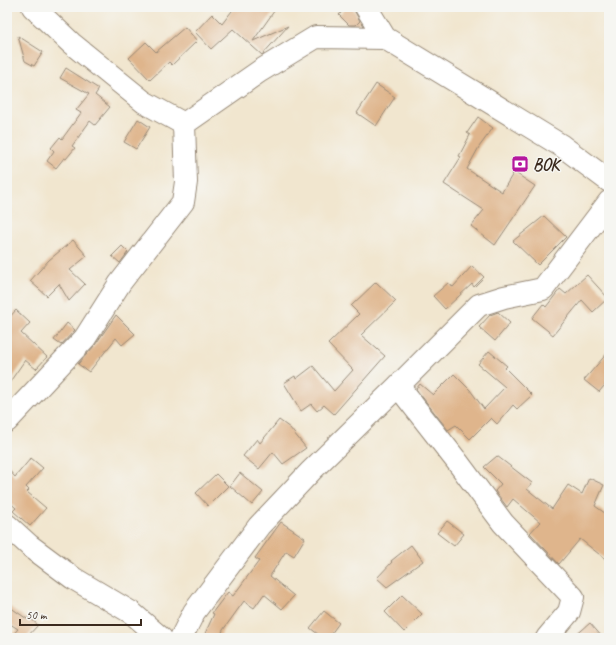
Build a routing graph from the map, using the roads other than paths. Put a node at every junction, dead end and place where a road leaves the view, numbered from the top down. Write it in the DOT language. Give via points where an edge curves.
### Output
graph roads {
  1 [pos="33,7"];
  2 [pos="366,7"];
  3 [pos="385,38"];
  4 [pos="184,124"];
  5 [pos="609,181"];
  6 [pos="609,202"];
  7 [pos="398,386"];
  8 [pos="7,421"];
  9 [pos="7,525"];
  10 [pos="161,638"];
  11 [pos="181,638"];
  12 [pos="548,638"];
  1 -- 4 [label="street" via="144,102"];
  2 -- 3 [label="street"];
  3 -- 4 [label="street" via="316,37 260,71"];
  3 -- 5 [label="street" via="562,146"];
  4 -- 8 [label="street" via="186,182 183,202 120,283 85,338"];
  6 -- 7 [label="street" via="542,289 479,305"];
  7 -- 11 [label="street" via="259,526 194,612"];
  7 -- 12 [label="street" via="503,523 572,597 569,612"];
  9 -- 10 [label="street" via="73,578 132,613"];
}
